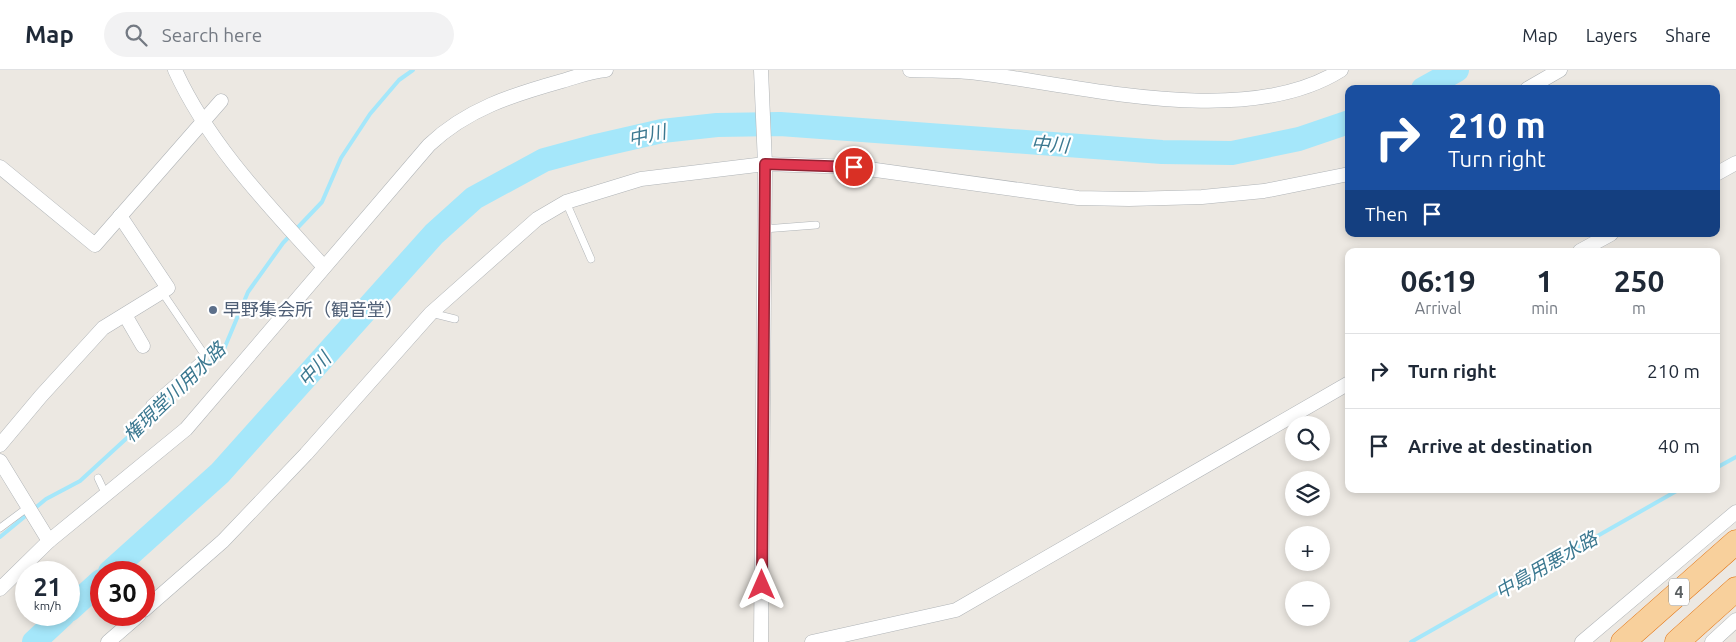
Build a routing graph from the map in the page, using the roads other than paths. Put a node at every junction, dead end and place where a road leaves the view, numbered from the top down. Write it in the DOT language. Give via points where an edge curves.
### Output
graph roads {
  1 [pos="175,70"];
  2 [pos="600,70"];
  3 [pos="606,70"];
  4 [pos="910,70"];
  5 [pos="1341,70"];
  6 [pos="1560,70"];
  7 [pos="762,74"];
  8 [pos="1534,85"];
  9 [pos="220,101"];
  10 [pos="203,121"];
  11 [pos="765,158"];
  12 [pos="1736,163"];
  13 [pos="0,166"];
  14 [pos="1720,172"];
  15 [pos="1345,175"];
  16 [pos="566,202"];
  17 [pos="120,216"];
  18 [pos="816,225"];
  19 [pos="764,229"];
  20 [pos="1606,237"];
  21 [pos="1585,248"];
  22 [pos="591,259"];
  23 [pos="324,267"];
  24 [pos="162,292"];
  25 [pos="431,313"];
  26 [pos="125,315"];
  27 [pos="455,319"];
  28 [pos="143,346"];
  29 [pos="1345,385"];
  30 [pos="150,404"];
  31 [pos="0,445"];
  32 [pos="0,461"];
  33 [pos="98,478"];
  34 [pos="106,495"];
  35 [pos="27,508"];
  36 [pos="1736,512"];
  37 [pos="0,528"];
  38 [pos="49,541"];
  39 [pos="1736,542"];
  40 [pos="0,589"];
  41 [pos="1736,590"];
  42 [pos="155,600"];
  43 [pos="1736,620"];
  44 [pos="126,626"];
  45 [pos="108,642"];
  46 [pos="762,642"];
  47 [pos="812,642"];
  48 [pos="1582,642"];
  49 [pos="1623,642"];
  50 [pos="1677,642"];
  51 [pos="1712,642"];
  1 -- 10 [label="street"];
  2 -- 3 [label="street"];
  2 -- 23 [label="street" via="496,102 445,130"];
  4 -- 5 [label="street" via="977,73 1112,94 1214,101 1246,100 1307,87"];
  6 -- 8 [label="street"];
  7 -- 11 [label="street"];
  9 -- 10 [label="street"];
  10 -- 17 [label="street"];
  10 -- 23 [label="street" via="262,198"];
  11 -- 15 [label="street" via="1104,199 1202,197 1264,191"];
  11 -- 16 [label="street" via="634,180"];
  11 -- 19 [label="street"];
  12 -- 14 [label="street"];
  13 -- 17 [label="street" via="95,245"];
  16 -- 22 [label="lane"];
  16 -- 25 [label="street" via="537,219"];
  17 -- 24 [label="street" via="168,288"];
  18 -- 19 [label="lane"];
  19 -- 46 [label="street"];
  20 -- 21 [label="street"];
  23 -- 34 [label="street" via="186,429"];
  24 -- 26 [label="street"];
  24 -- 30 [label="lane" via="204,354"];
  25 -- 27 [label="lane"];
  25 -- 42 [label="street" via="306,454 223,540"];
  26 -- 28 [label="street"];
  26 -- 31 [label="street" via="94,337"];
  29 -- 47 [label="street" via="956,610"];
  32 -- 35 [label="street"];
  33 -- 34 [label="lane"];
  34 -- 38 [label="street"];
  35 -- 37 [label="lane"];
  35 -- 38 [label="street"];
  36 -- 48 [label="street"];
  38 -- 40 [label="street"];
  39 -- 49 [label="highway, 4"];
  41 -- 50 [label="highway, 4"];
  43 -- 51 [label="street"];
  44 -- 45 [label="street"];
}
